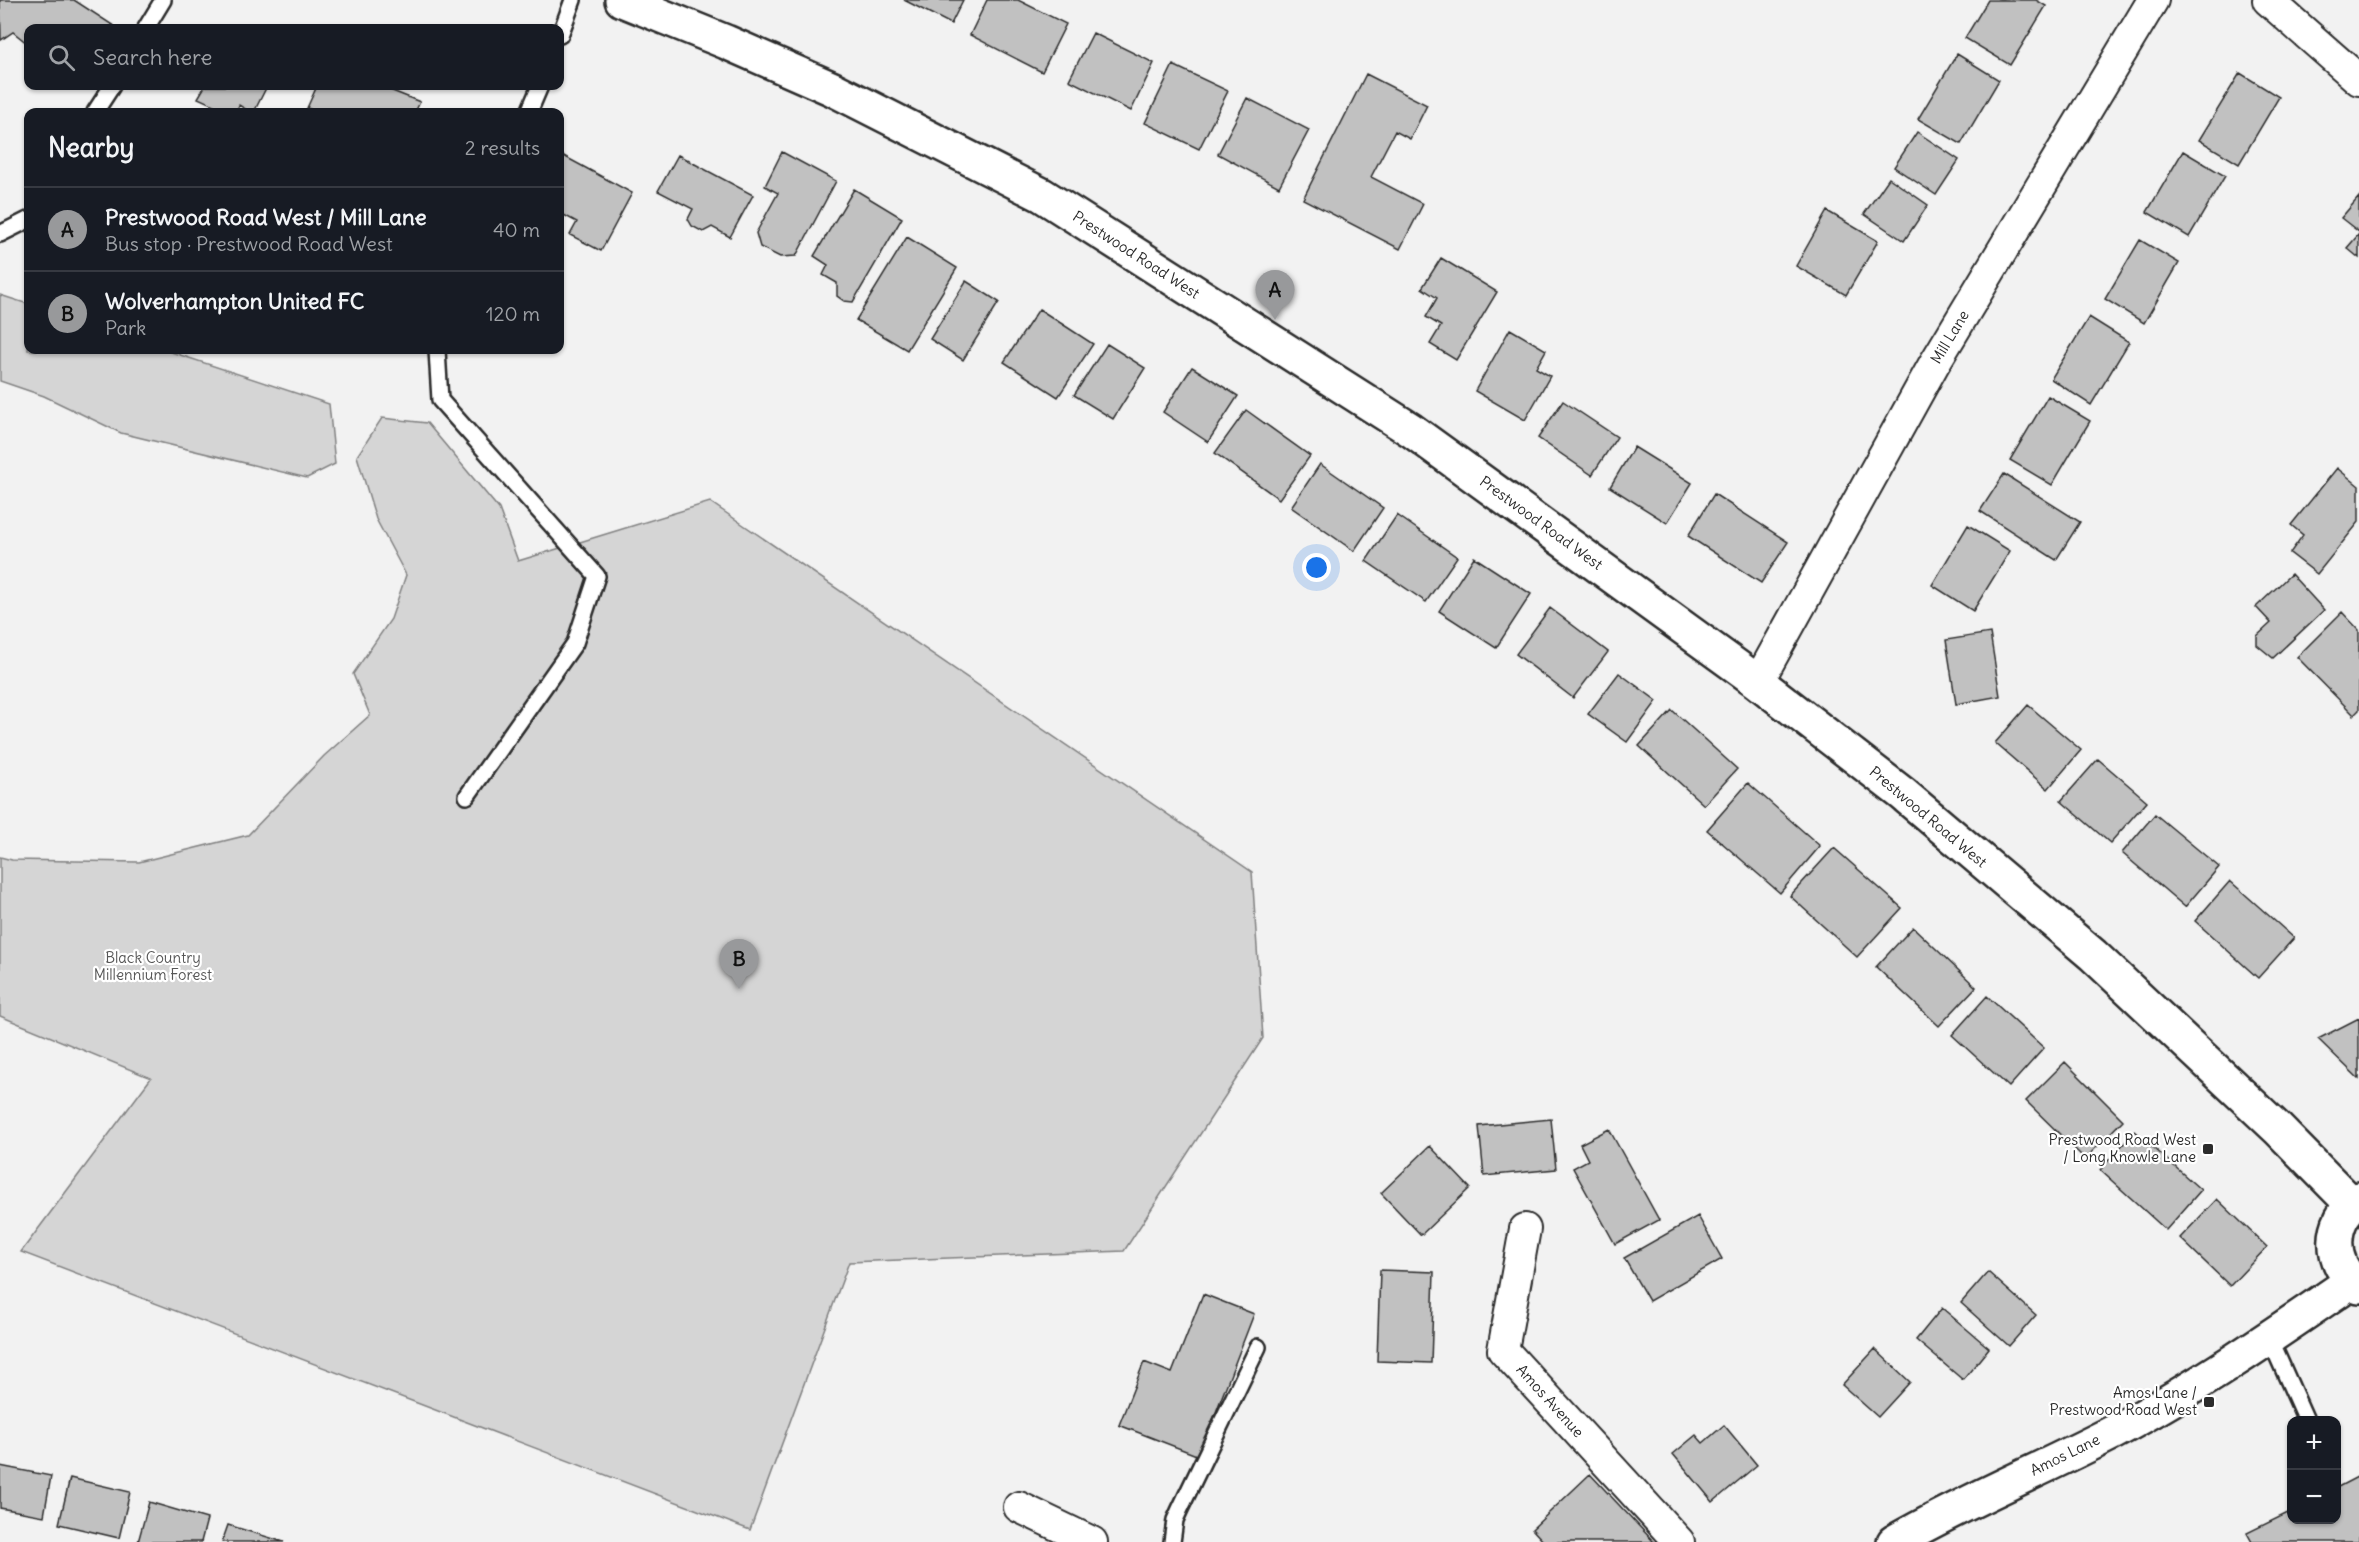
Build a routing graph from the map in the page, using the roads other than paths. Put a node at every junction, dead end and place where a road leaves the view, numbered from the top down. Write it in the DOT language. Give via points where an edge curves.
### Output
graph roads {
  1 [pos="163,0"];
  2 [pos="573,0"];
  3 [pos="622,0"];
  4 [pos="2153,0"];
  5 [pos="2268,0"];
  6 [pos="148,24"];
  7 [pos="564,24"];
  8 [pos="2359,80"];
  9 [pos="109,90"];
  10 [pos="538,90"];
  11 [pos="98,108"];
  12 [pos="531,108"];
  13 [pos="24,222"];
  14 [pos="0,234"];
  15 [pos="437,354"];
  16 [pos="1758,682"];
  17 [pos="467,796"];
  18 [pos="2356,1201"];
  19 [pos="1525,1229"];
  20 [pos="2356,1283"];
  21 [pos="2269,1337"];
  22 [pos="1258,1347"];
  23 [pos="2304,1416"];
  24 [pos="1019,1507"];
  25 [pos="1092,1542"];
  26 [pos="1172,1542"];
  27 [pos="1679,1542"];
  28 [pos="1894,1542"];
  1 -- 6 [label="lane"];
  2 -- 7 [label="lane"];
  3 -- 16 [label="street, Prestwood Road West" via="833,89 1042,195 1411,430"];
  4 -- 16 [label="street, Mill Lane" via="1934,364"];
  5 -- 8 [label="street"];
  9 -- 11 [label="lane"];
  10 -- 12 [label="lane"];
  13 -- 14 [label="lane"];
  15 -- 17 [label="lane" via="440,400 597,576 575,643"];
  16 -- 18 [label="street, Prestwood Road West" via="1903,794 2093,955"];
  18 -- 20 [label="street" via="2336,1228 2335,1244 2343,1271"];
  19 -- 27 [label="street, Amos Avenue" via="1503,1350"];
  20 -- 21 [label="street, Amos Lane"];
  21 -- 23 [label="lane"];
  21 -- 28 [label="street, Amos Lane" via="2114,1431"];
  22 -- 26 [label="lane" via="1175,1520"];
  24 -- 25 [label="street"];
}
